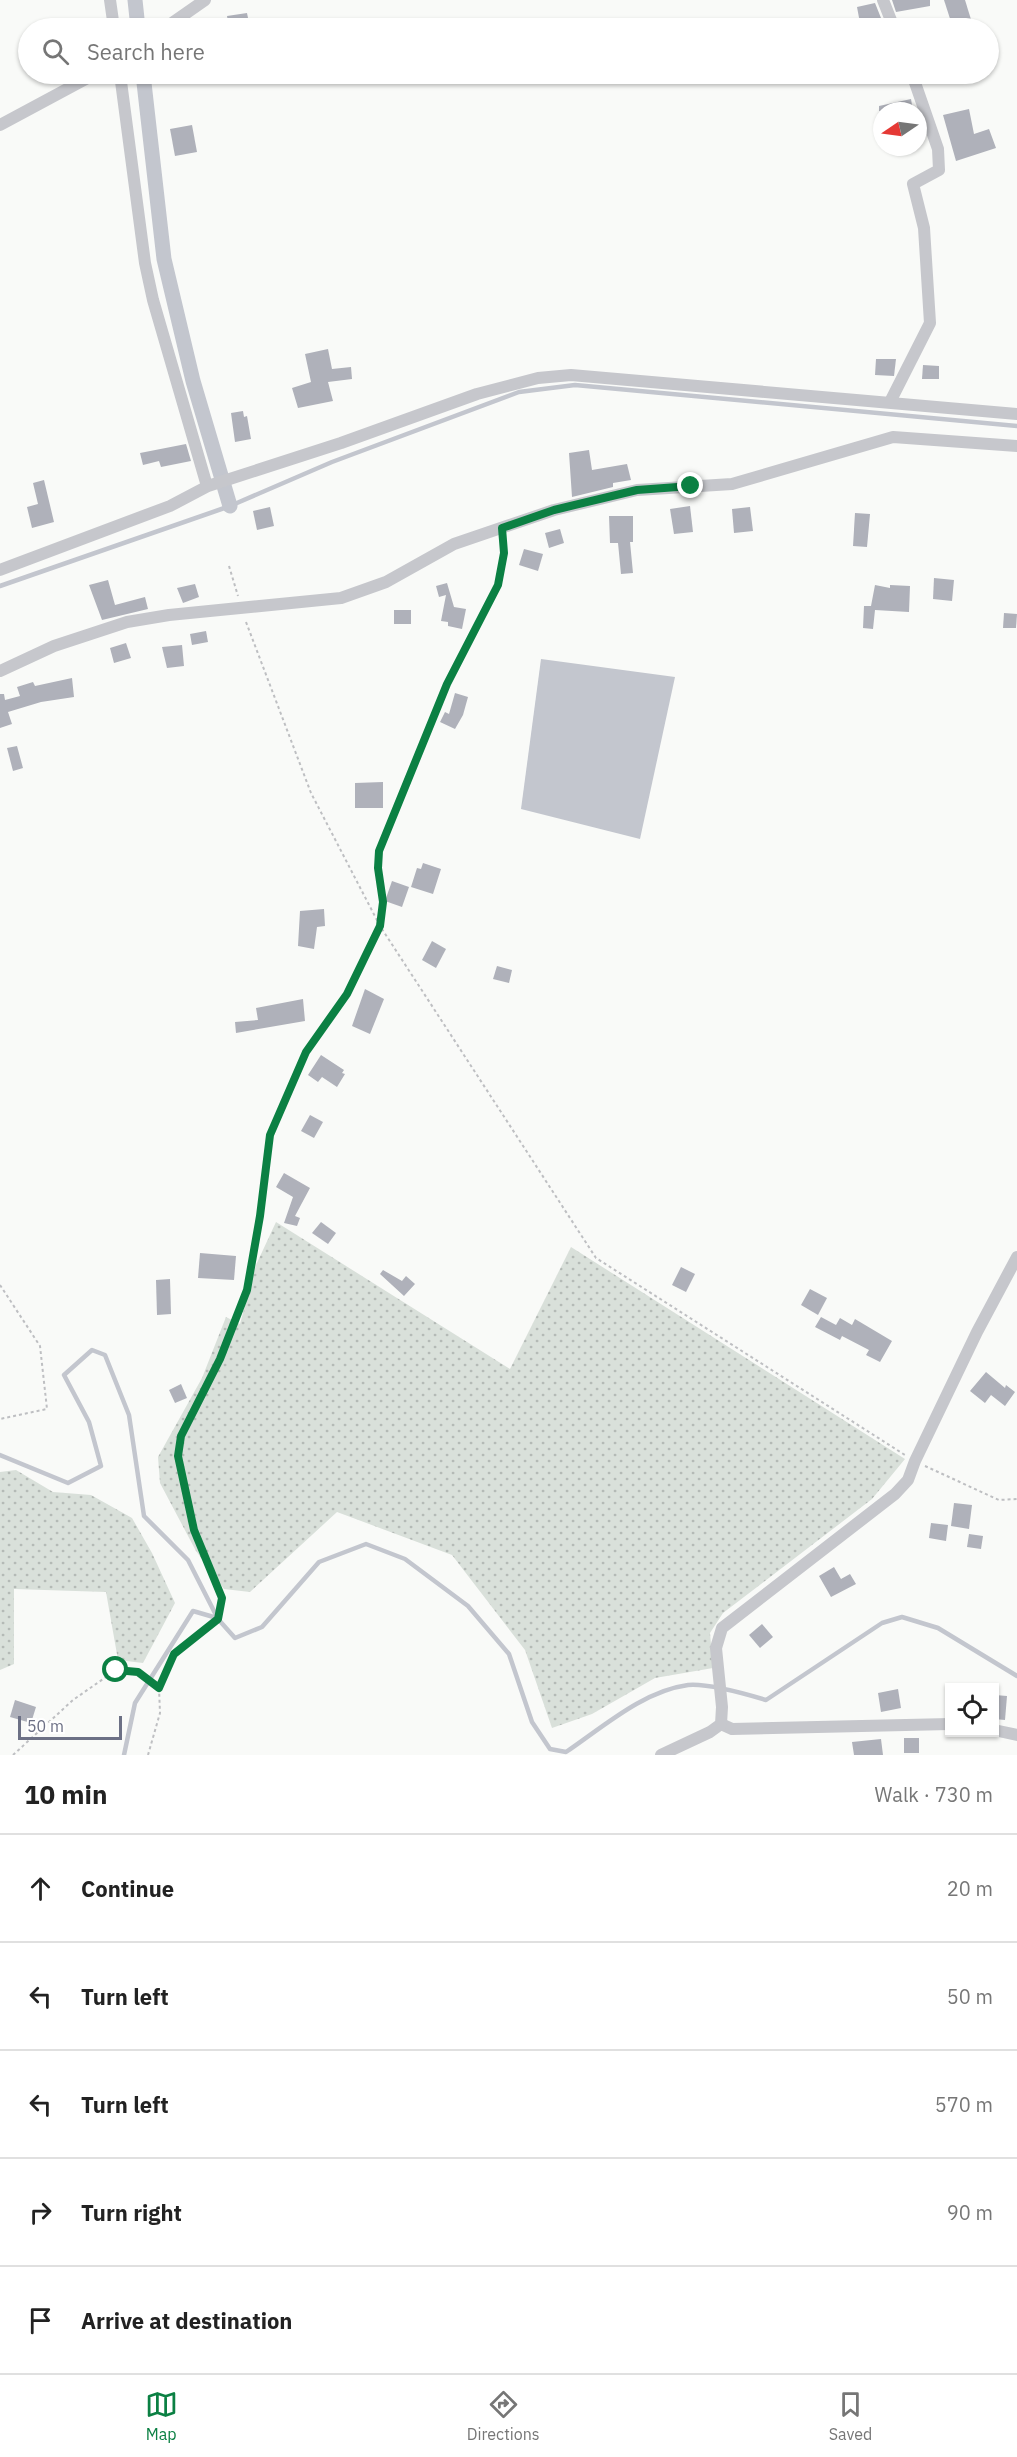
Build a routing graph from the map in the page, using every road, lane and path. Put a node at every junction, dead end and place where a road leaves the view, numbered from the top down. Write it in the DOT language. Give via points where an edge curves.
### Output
graph roads {
  1 [pos="110,0"];
  2 [pos="205,0"];
  3 [pos="883,0"];
  4 [pos="113,18"];
  5 [pos="180,18"];
  6 [pos="890,18"];
  7 [pos="76,84"];
  8 [pos="121,84"];
  9 [pos="916,84"];
  10 [pos="0,125"];
  11 [pos="890,402"];
  12 [pos="1017,414"];
  13 [pos="1017,446"];
  14 [pos="208,486"];
  15 [pos="502,528"];
  16 [pos="229,566"];
  17 [pos="0,570"];
  18 [pos="241,609"];
  19 [pos="0,670"];
  20 [pos="380,926"];
  21 [pos="1017,1257"];
  22 [pos="0,1285"];
  23 [pos="0,1419"];
  24 [pos="915,1461"];
  25 [pos="1017,1499"];
  26 [pos="159,1688"];
  27 [pos="721,1724"];
  28 [pos="945,1724"];
  29 [pos="999,1731"];
  30 [pos="1017,1735"];
  31 [pos="13,1755"];
  32 [pos="148,1755"];
  33 [pos="661,1755"];
  1 -- 4 [label="street"];
  2 -- 5 [label="street"];
  3 -- 6 [label="street"];
  7 -- 10 [label="street"];
  8 -- 14 [label="street" via="149,281"];
  9 -- 11 [label="street" via="938,148 939,170 913,184 924,228 930,323"];
  11 -- 12 [label="street"];
  11 -- 14 [label="street" via="571,375 538,378 477,394"];
  13 -- 15 [label="street" via="893,437 732,484 637,490 554,510"];
  14 -- 17 [label="street" via="170,506"];
  15 -- 18 [label="street" via="454,544 386,582 341,598"];
  15 -- 20 [label="path" via="504,553 498,585 447,684 379,851 383,902"];
  16 -- 18 [label="path"];
  18 -- 19 [label="street" via="126,622 54,646"];
  18 -- 20 [label="path" via="311,794"];
  20 -- 24 [label="path" via="596,1258"];
  20 -- 26 [label="path" via="347,994 306,1052 270,1135 247,1290 220,1359 181,1436 178,1456 194,1530 222,1598 218,1619 174,1654"];
  21 -- 24 [label="street"];
  22 -- 23 [label="path" via="40,1346 46,1409"];
  24 -- 25 [label="path" via="999,1500"];
  24 -- 27 [label="street" via="908,1480 895,1494 722,1628 716,1647"];
  26 -- 31 [label="path" via="138,1672 116,1670 73,1700"];
  26 -- 32 [label="path" via="160,1713"];
  27 -- 28 [label="street" via="732,1729"];
  27 -- 33 [label="street"];
  29 -- 30 [label="street"];
}
